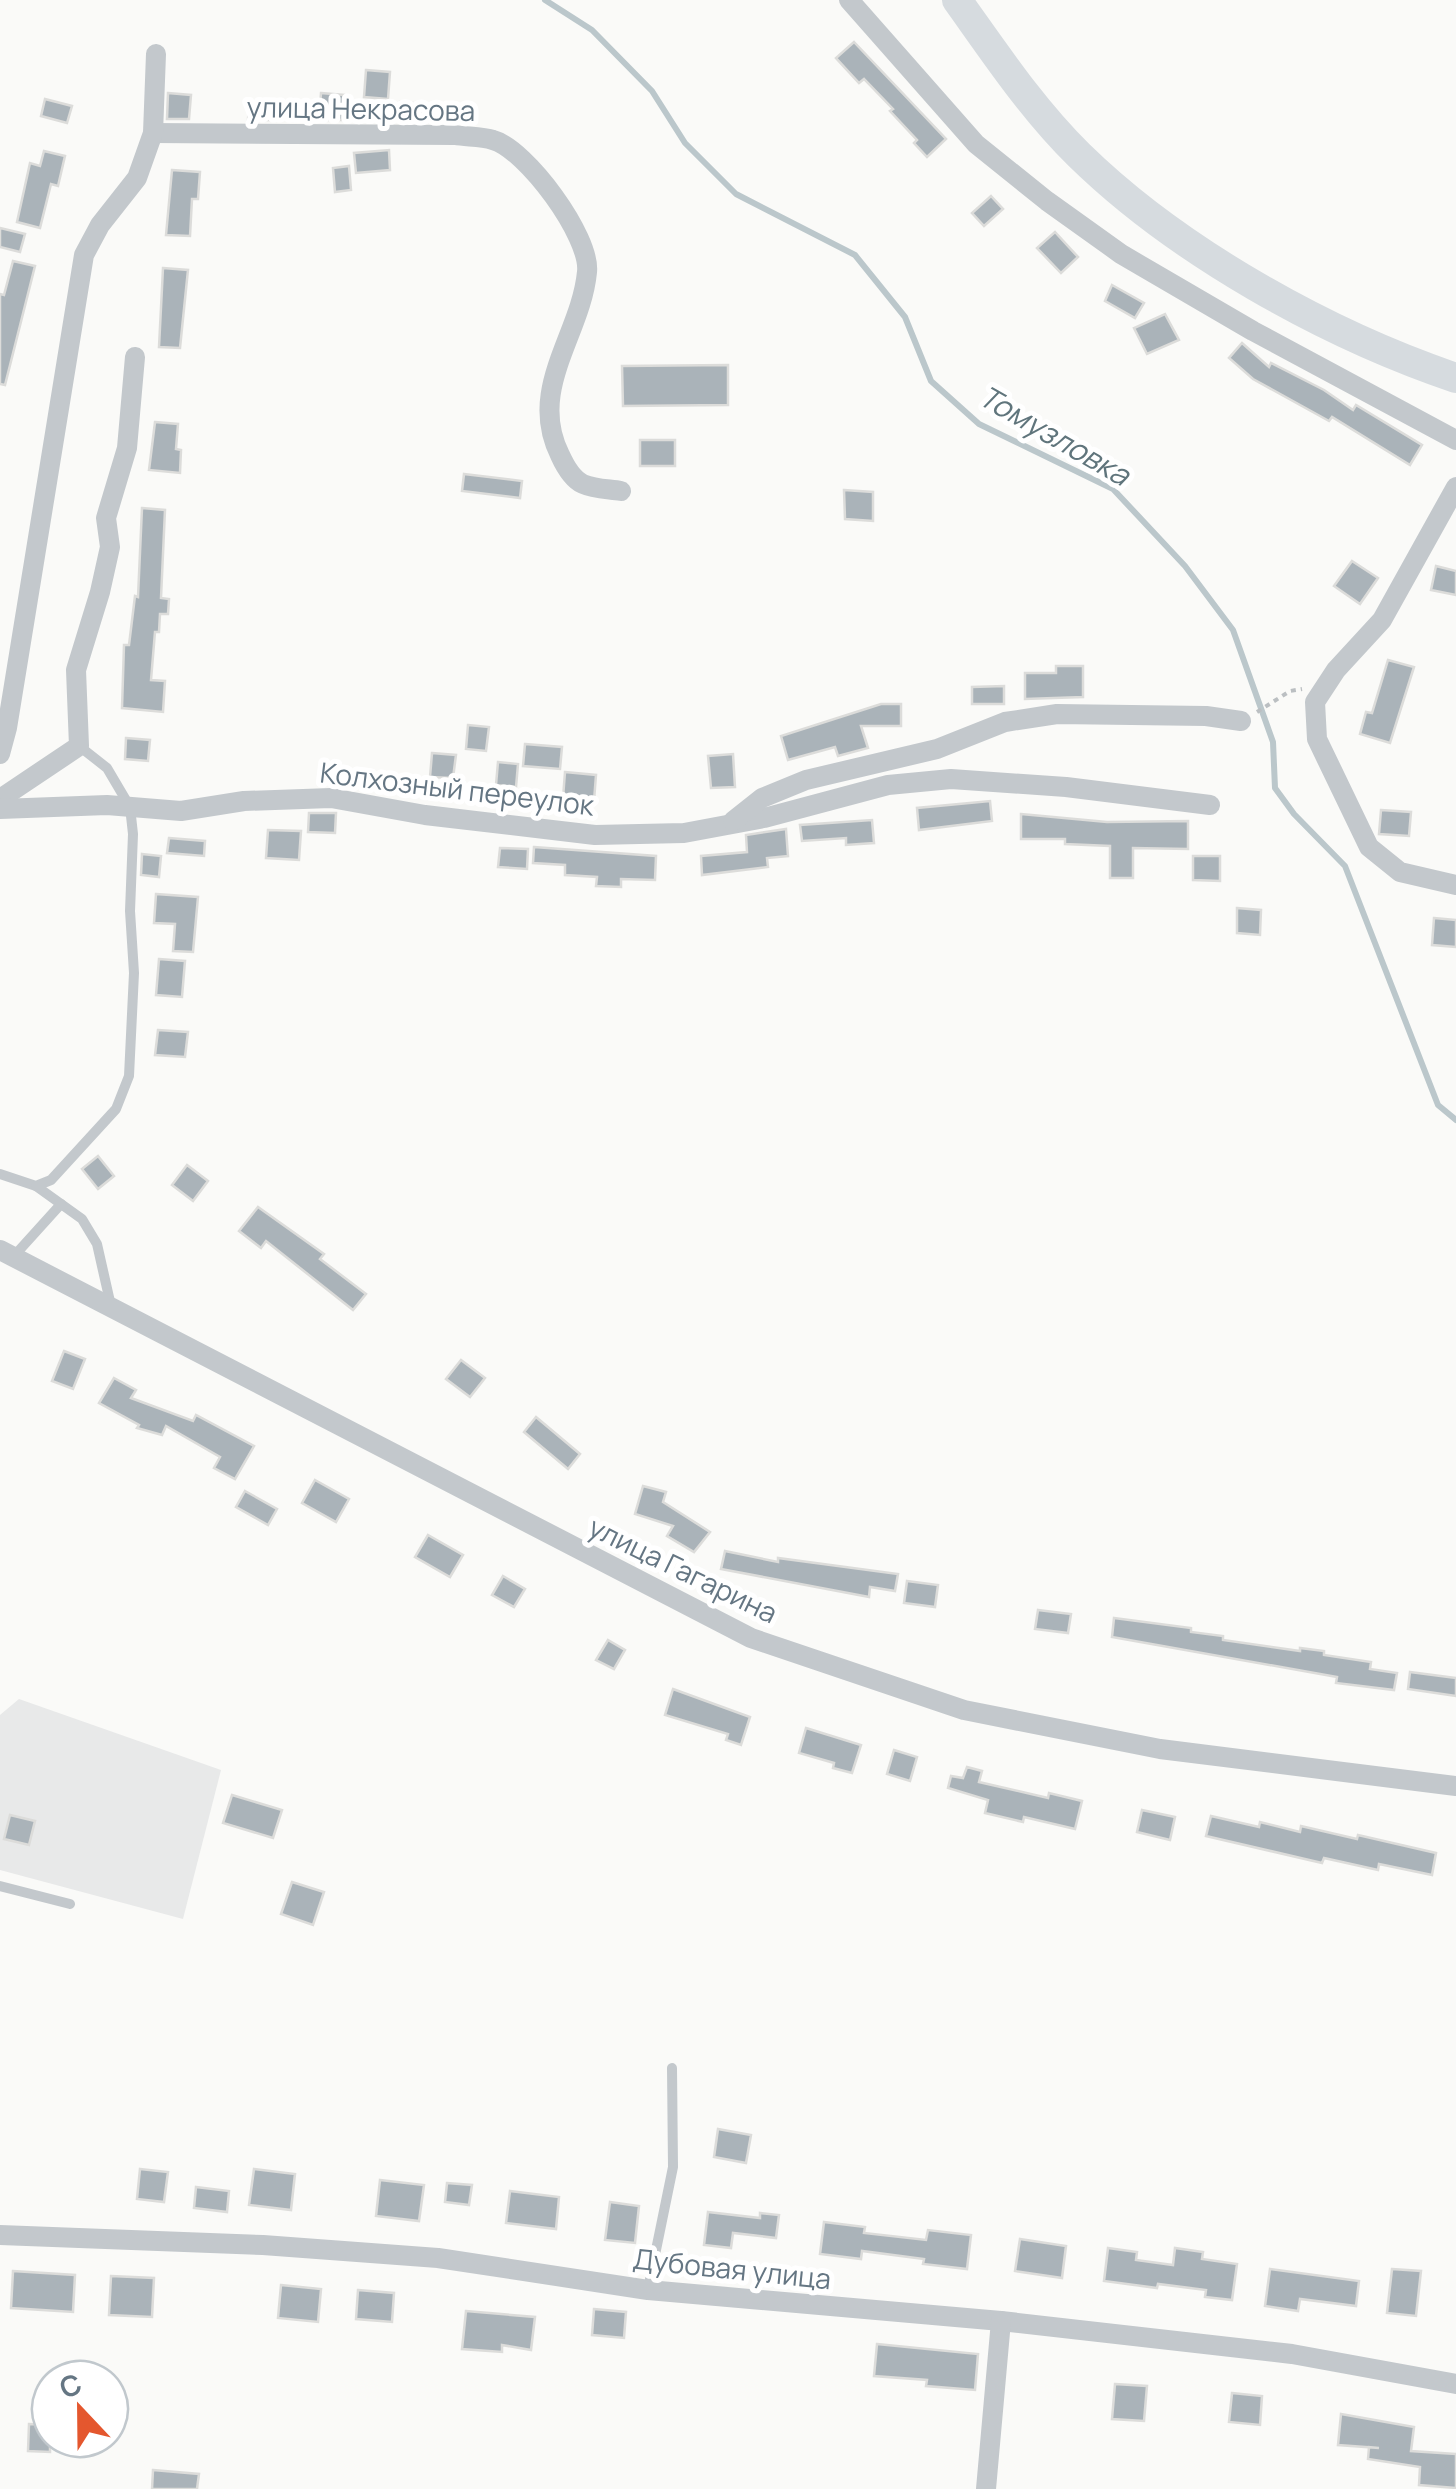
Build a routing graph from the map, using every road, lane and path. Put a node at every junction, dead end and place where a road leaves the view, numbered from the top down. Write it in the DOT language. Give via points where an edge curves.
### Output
graph roads {
  1 [pos="848,0"];
  2 [pos="957,0"];
  3 [pos="156,54"];
  4 [pos="154,132"];
  5 [pos="136,357"];
  6 [pos="1456,378"];
  7 [pos="1456,440"];
  8 [pos="1456,487"];
  9 [pos="621,491"];
  10 [pos="1290,691"];
  11 [pos="1241,722"];
  12 [pos="79,746"];
  13 [pos="0,754"];
  14 [pos="0,799"];
  15 [pos="1210,805"];
  16 [pos="130,807"];
  17 [pos="0,809"];
  18 [pos="727,825"];
  19 [pos="1456,884"];
  20 [pos="0,1174"];
  21 [pos="36,1186"];
  22 [pos="61,1204"];
  23 [pos="7,1253"];
  24 [pos="111,1308"];
  25 [pos="1456,1786"];
  26 [pos="0,1886"];
  27 [pos="70,1904"];
  28 [pos="672,2068"];
  29 [pos="0,2235"];
  30 [pos="648,2290"];
  31 [pos="1001,2321"];
  32 [pos="1456,2384"];
  33 [pos="986,2489"];
  1 -- 7 [label="street" via="976,144 1062,212 1220,312"];
  2 -- 6 [label="main road" via="1052,125 1134,202 1282,300"];
  3 -- 4 [label="street"];
  4 -- 9 [label="street, улица Некрасова" via="455,136 496,140 520,158 551,191 588,269 553,375 549,423 555,445 582,484"];
  4 -- 13 [label="street" via="138,178 84,255"];
  5 -- 12 [label="street" via="126,448 106,518 110,547 76,670"];
  8 -- 19 [label="street" via="1382,620 1315,702 1317,738 1369,847 1400,872"];
  10 -- 11 [label="path"];
  11 -- 18 [label="street, Колхозный переулок" via="1057,714 1004,722 937,750 806,780 762,798"];
  12 -- 14 [label="street"];
  12 -- 16 [label="lane" via="107,768"];
  15 -- 18 [label="street, Колхозный переулок" via="951,779 888,785"];
  16 -- 17 [label="street, Колхозный переулок"];
  16 -- 18 [label="street, Колхозный переулок" via="181,811 244,800 331,798 594,835"];
  16 -- 21 [label="lane" via="129,1076 116,1109 51,1180"];
  20 -- 21 [label="lane"];
  21 -- 22 [label="lane"];
  22 -- 23 [label="lane"];
  22 -- 24 [label="lane" via="82,1218 97,1244"];
  23 -- 24 [label="street, улица Гагарина"];
  24 -- 25 [label="street, улица Гагарина" via="751,1638 964,1710 1160,1749"];
  26 -- 27 [label="lane"];
  28 -- 30 [label="lane" via="673,2167"];
  29 -- 30 [label="street, Дубовая улица" via="438,2258"];
  30 -- 31 [label="street, Дубовая улица"];
  31 -- 32 [label="street, Дубовая улица" via="1292,2354"];
  31 -- 33 [label="street"];
}
